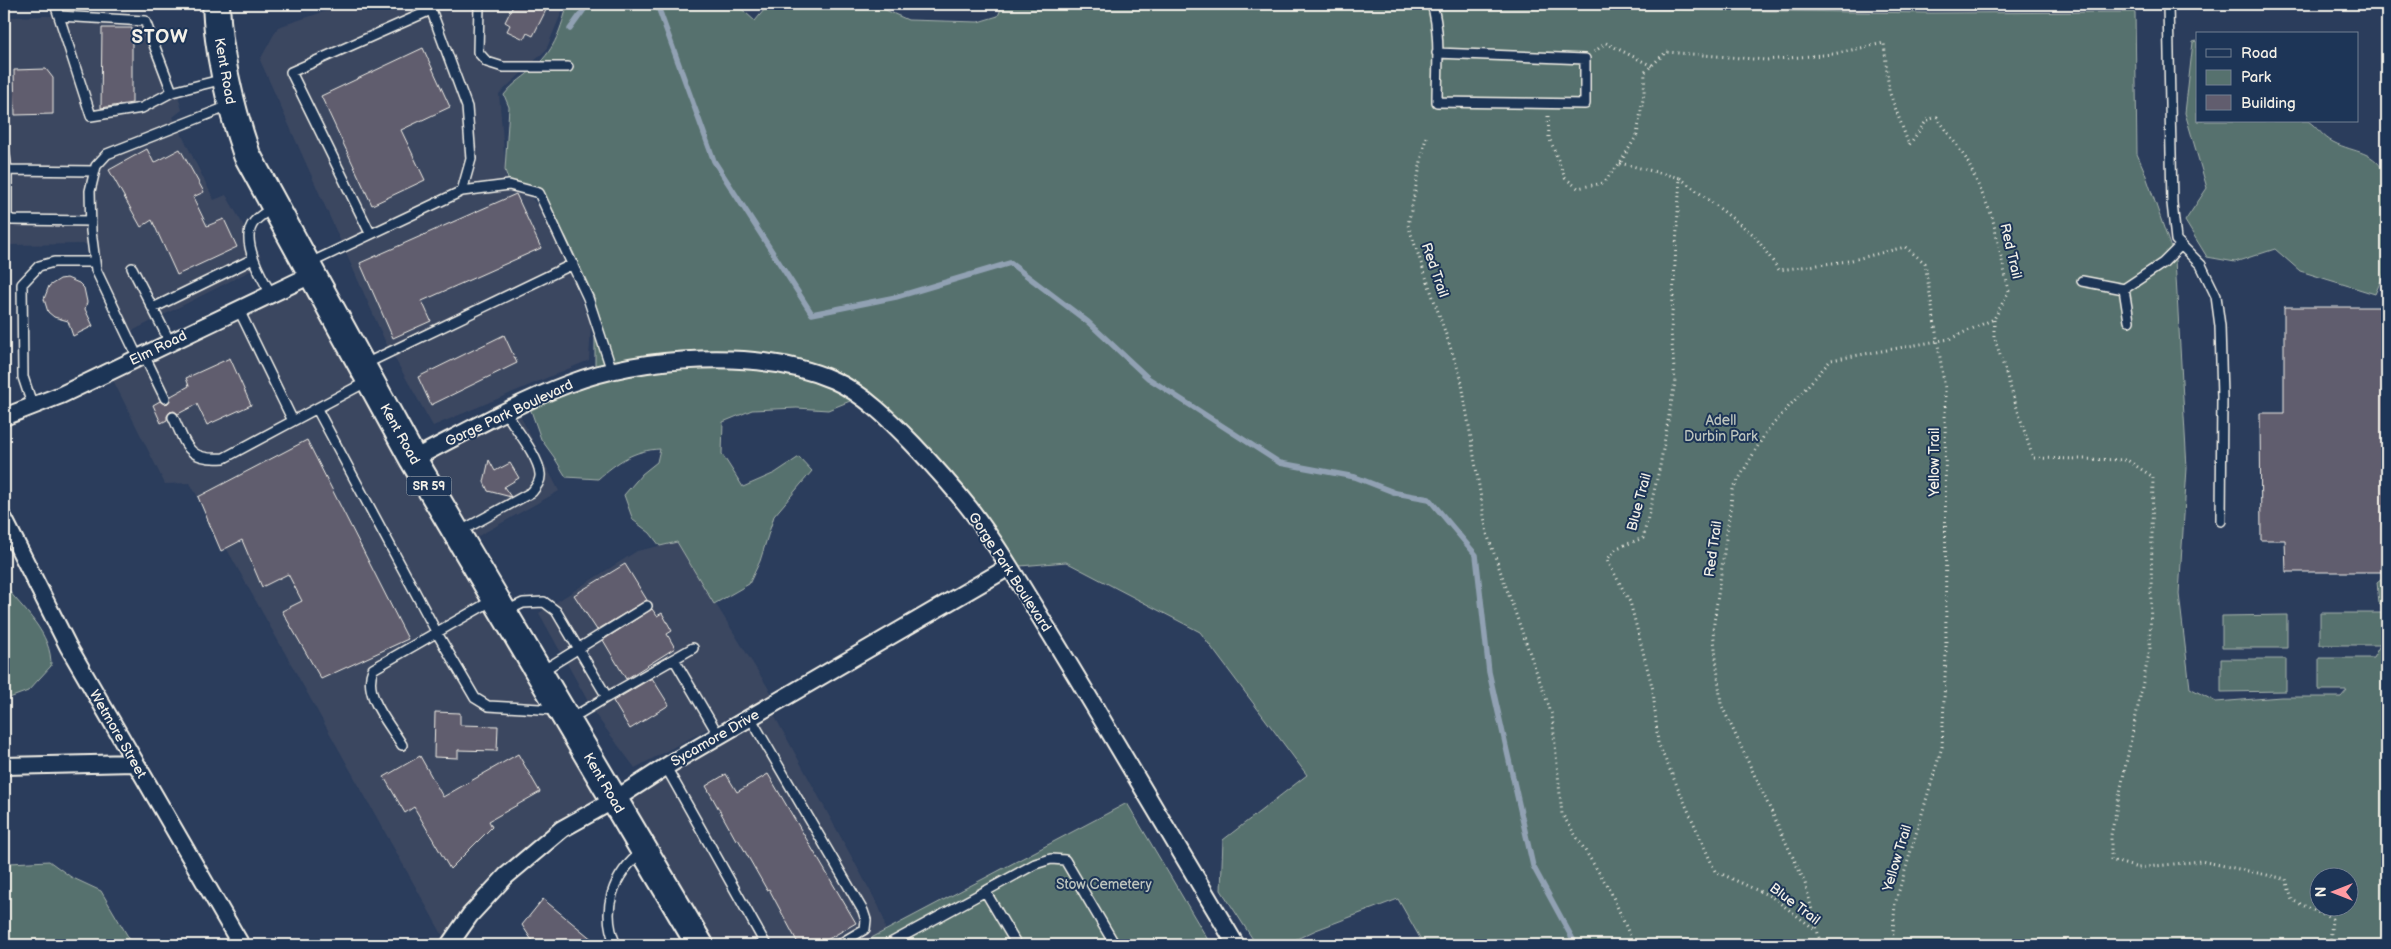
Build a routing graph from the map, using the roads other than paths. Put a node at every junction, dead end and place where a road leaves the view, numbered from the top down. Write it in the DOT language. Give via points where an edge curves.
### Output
graph roads {
  1 [pos="55,4"];
  2 [pos="216,4"];
  3 [pos="479,4"];
  4 [pos="1432,4"];
  5 [pos="2168,4"];
  6 [pos="430,7"];
  7 [pos="59,16"];
  8 [pos="1437,53"];
  9 [pos="568,67"];
  10 [pos="225,79"];
  11 [pos="172,92"];
  12 [pos="230,106"];
  13 [pos="4,148"];
  14 [pos="96,169"];
  15 [pos="6,170"];
  16 [pos="462,191"];
  17 [pos="275,206"];
  18 [pos="91,221"];
  19 [pos="370,233"];
  20 [pos="2182,245"];
  21 [pos="253,259"];
  22 [pos="95,262"];
  23 [pos="573,264"];
  24 [pos="132,268"];
  25 [pos="308,270"];
  26 [pos="2082,281"];
  27 [pos="2124,288"];
  28 [pos="272,295"];
  29 [pos="153,308"];
  30 [pos="239,310"];
  31 [pos="2129,321"];
  32 [pos="170,342"];
  33 [pos="141,356"];
  34 [pos="612,371"];
  35 [pos="366,373"];
  36 [pos="165,398"];
  37 [pos="33,407"];
  38 [pos="317,409"];
  39 [pos="506,413"];
  40 [pos="4,417"];
  41 [pos="173,417"];
  42 [pos="293,422"];
  43 [pos="414,459"];
  44 [pos="4,519"];
  45 [pos="2221,521"];
  46 [pos="457,533"];
  47 [pos="1009,567"];
  48 [pos="500,606"];
  49 [pos="647,606"];
  50 [pos="437,633"];
  51 [pos="693,648"];
  52 [pos="578,649"];
  53 [pos="674,659"];
  54 [pos="540,673"];
  55 [pos="607,697"];
  56 [pos="565,716"];
  57 [pos="750,718"];
  58 [pos="719,736"];
  59 [pos="402,745"];
  60 [pos="134,763"];
  61 [pos="4,766"];
  62 [pos="666,767"];
  63 [pos="614,800"];
  64 [pos="644,850"];
  65 [pos="986,892"];
  66 [pos="241,945"];
  67 [pos="449,945"];
  68 [pos="616,945"];
  69 [pos="700,945"];
  70 [pos="766,945"];
  71 [pos="838,945"];
  72 [pos="887,945"];
  73 [pos="1017,945"];
  74 [pos="1115,945"];
  75 [pos="1236,945"];
  1 -- 7 [label="lane"];
  2 -- 10 [label="main road, Kent Road / SR 59"];
  3 -- 9 [label="lane" via="478,52 487,62 503,67"];
  4 -- 8 [label="lane"];
  5 -- 20 [label="lane" via="2172,204 2176,240"];
  6 -- 16 [label="lane" via="468,107 471,158"];
  6 -- 19 [label="lane" via="291,72"];
  7 -- 11 [label="lane" via="145,21"];
  7 -- 11 [label="lane" via="91,116 142,108"];
  8 -- 8 [label="lane" via="1437,102 1585,104 1585,59"];
  10 -- 11 [label="lane"];
  10 -- 12 [label="main road, Kent Road / SR 59"];
  12 -- 14 [label="lane" via="107,154"];
  12 -- 17 [label="main road, Kent Road / SR 59" via="246,155"];
  13 -- 15 [label="lane"];
  14 -- 15 [label="lane"];
  14 -- 18 [label="lane" via="90,191"];
  15 -- 18 [label="lane" via="6,217 12,220"];
  16 -- 19 [label="lane"];
  16 -- 23 [label="lane" via="509,185 539,193"];
  17 -- 21 [label="lane" via="253,223 249,236"];
  17 -- 25 [label="main road, Kent Road / SR 59"];
  18 -- 22 [label="lane"];
  19 -- 25 [label="lane"];
  20 -- 27 [label="lane" via="2163,263"];
  20 -- 45 [label="lane" via="2201,265 2216,296 2222,397"];
  21 -- 28 [label="lane"];
  21 -- 29 [label="lane"];
  22 -- 33 [label="lane" via="96,270"];
  22 -- 37 [label="lane" via="54,262 39,266 22,284 23,377"];
  23 -- 34 [label="lane"];
  23 -- 35 [label="lane"];
  24 -- 29 [label="lane"];
  25 -- 28 [label="street, Elm Road"];
  25 -- 35 [label="main road, Kent Road / SR 59"];
  26 -- 27 [label="lane"];
  27 -- 31 [label="lane"];
  28 -- 30 [label="street, Elm Road"];
  29 -- 32 [label="lane"];
  30 -- 32 [label="street, Elm Road"];
  30 -- 42 [label="lane"];
  32 -- 33 [label="street, Elm Road"];
  33 -- 36 [label="lane"];
  33 -- 37 [label="street, Elm Road"];
  34 -- 39 [label="street, Gorge Park Boulevard" via="568,384"];
  34 -- 47 [label="street, Gorge Park Boulevard" via="693,360 735,359 763,361 832,379 887,419 929,461 970,509"];
  35 -- 38 [label="lane"];
  35 -- 43 [label="main road, Kent Road / SR 59"];
  37 -- 40 [label="street, Elm Road"];
  38 -- 42 [label="lane"];
  38 -- 50 [label="lane"];
  39 -- 43 [label="street, Gorge Park Boulevard"];
  39 -- 46 [label="lane" via="538,465 538,485 532,492"];
  41 -- 42 [label="lane" via="191,453 213,459 224,458"];
  43 -- 46 [label="main road, Kent Road / SR 59"];
  44 -- 60 [label="street, Wetmore Street" via="64,637"];
  46 -- 48 [label="main road, Kent Road / SR 59"];
  47 -- 57 [label="street, Sycamore Drive"];
  47 -- 75 [label="street, Gorge Park Boulevard"];
  48 -- 50 [label="lane"];
  48 -- 52 [label="lane" via="544,602 556,611"];
  48 -- 54 [label="main road, Kent Road / SR 59"];
  49 -- 52 [label="lane"];
  50 -- 56 [label="lane" via="475,698 481,702 488,706"];
  50 -- 59 [label="lane" via="372,669 368,679 370,693"];
  51 -- 53 [label="lane"];
  52 -- 54 [label="lane"];
  52 -- 55 [label="lane"];
  53 -- 55 [label="lane"];
  53 -- 58 [label="lane"];
  54 -- 56 [label="main road, Kent Road / SR 59"];
  55 -- 56 [label="lane"];
  56 -- 63 [label="main road, Kent Road / SR 59"];
  57 -- 58 [label="street, Sycamore Drive"];
  57 -- 71 [label="lane" via="863,911 864,929"];
  58 -- 62 [label="street, Sycamore Drive"];
  60 -- 61 [label="street"];
  60 -- 66 [label="street, Wetmore Street"];
  62 -- 63 [label="street, Sycamore Drive"];
  62 -- 70 [label="lane"];
  63 -- 64 [label="main road, Kent Road / SR 59"];
  63 -- 67 [label="street, Sycamore Drive" via="562,828 506,876 482,901"];
  64 -- 68 [label="lane" via="621,872 610,898 611,934"];
  64 -- 69 [label="main road, Kent Road / SR 59"];
  65 -- 72 [label="lane"];
  65 -- 73 [label="lane"];
  65 -- 74 [label="lane" via="1035,864 1051,859 1065,860"];
}
